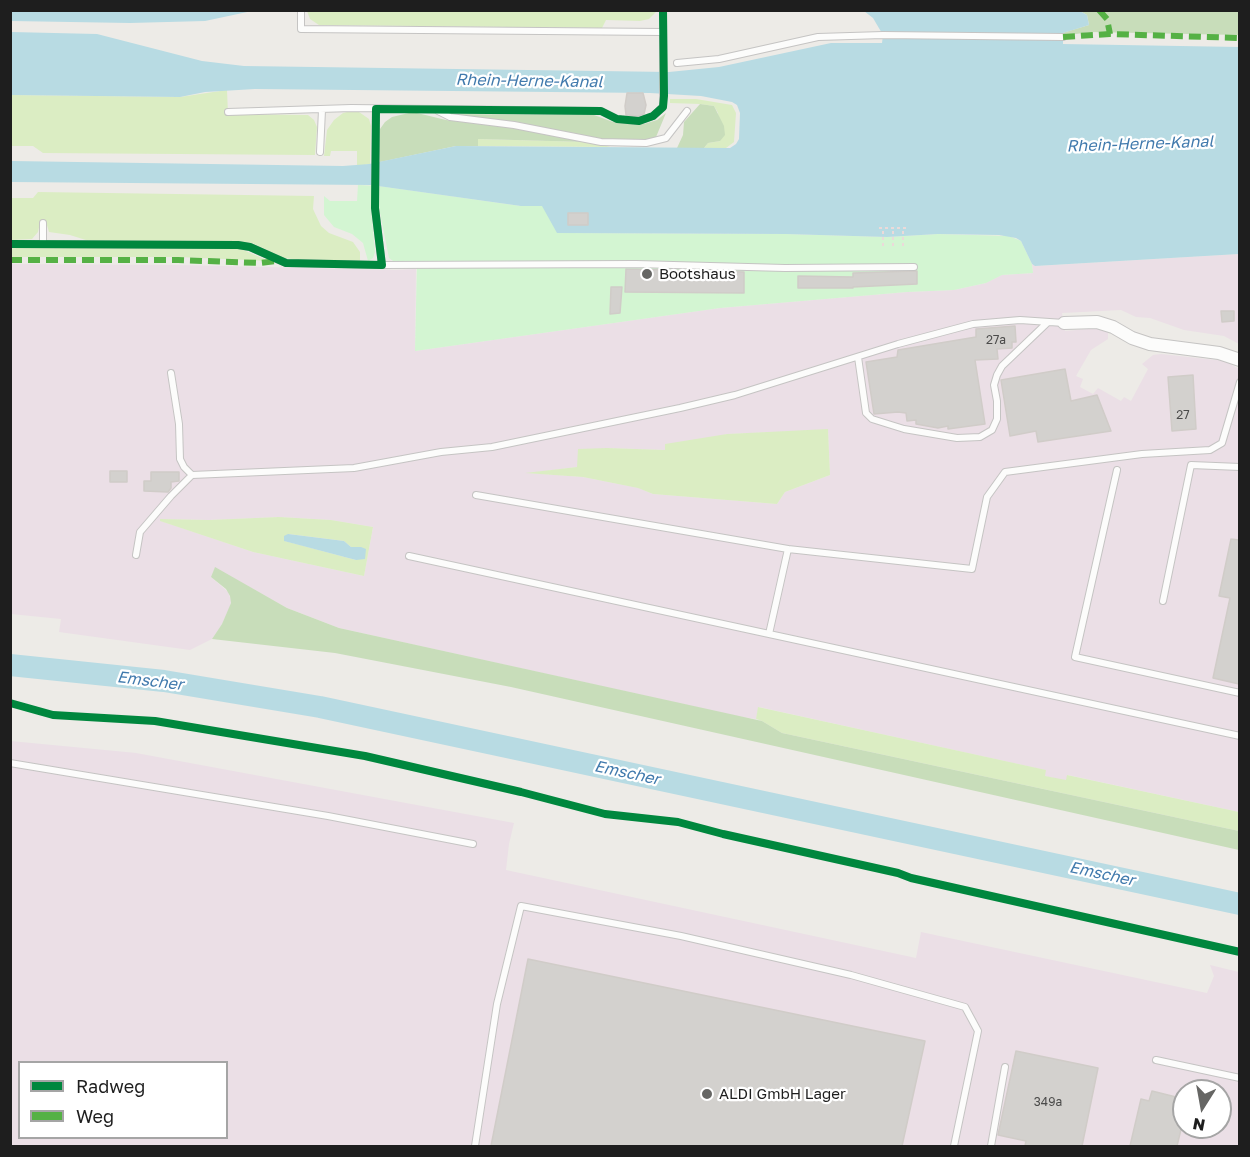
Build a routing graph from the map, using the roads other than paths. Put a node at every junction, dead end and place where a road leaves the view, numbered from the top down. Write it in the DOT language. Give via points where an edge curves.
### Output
graph roads {
  1 [pos="301,10"];
  2 [pos="663,10"];
  3 [pos="663,32"];
  4 [pos="1063,38"];
  5 [pos="677,63"];
  6 [pos="376,108"];
  7 [pos="435,109"];
  8 [pos="322,110"];
  9 [pos="687,111"];
  10 [pos="228,112"];
  11 [pos="320,152"];
  12 [pos="43,223"];
  13 [pos="10,244"];
  14 [pos="43,244"];
  15 [pos="382,265"];
  16 [pos="914,267"];
  17 [pos="1047,323"];
  18 [pos="1064,323"];
  19 [pos="858,357"];
  20 [pos="1239,360"];
  21 [pos="171,373"];
  22 [pos="1239,382"];
  23 [pos="1237,401"];
  24 [pos="1239,467"];
  25 [pos="1117,471"];
  26 [pos="192,475"];
  27 [pos="476,495"];
  28 [pos="788,549"];
  29 [pos="136,555"];
  30 [pos="409,555"];
  31 [pos="1163,601"];
  32 [pos="769,634"];
  33 [pos="1239,693"];
  34 [pos="1239,736"];
  35 [pos="10,763"];
  36 [pos="473,844"];
  37 [pos="1156,1059"];
  38 [pos="1005,1067"];
  39 [pos="1239,1078"];
  40 [pos="475,1146"];
  41 [pos="954,1146"];
  42 [pos="991,1146"];
  1 -- 3 [label="lane" via="301,29"];
  2 -- 3 [label="lane"];
  3 -- 7 [label="lane" via="663,106 653,116 639,120 617,119 601,111"];
  4 -- 5 [label="lane" via="818,37 719,59"];
  6 -- 7 [label="lane"];
  6 -- 8 [label="lane"];
  6 -- 15 [label="lane" via="375,208"];
  7 -- 9 [label="lane" via="450,117 601,142 646,143 666,138"];
  8 -- 10 [label="lane"];
  8 -- 11 [label="lane"];
  12 -- 14 [label="lane"];
  13 -- 14 [label="lane"];
  14 -- 15 [label="lane" via="238,245 286,263"];
  15 -- 16 [label="lane"];
  17 -- 18 [label="lane"];
  17 -- 19 [label="lane" via="1020,320 973,324"];
  17 -- 19 [label="lane" via="1002,366 994,385 997,419 992,429 980,437 925,433 872,419 866,413"];
  18 -- 20 [label="street" via="1097,322 1150,344 1219,353"];
  19 -- 26 [label="lane" via="713,400 492,447 354,468"];
  21 -- 26 [label="lane" via="180,459"];
  22 -- 23 [label="lane"];
  23 -- 28 [label="lane" via="1222,443 1210,450 1143,454 1005,472 987,497 972,569"];
  24 -- 31 [label="lane" via="1191,465"];
  25 -- 33 [label="lane" via="1075,657"];
  26 -- 29 [label="lane" via="140,532"];
  27 -- 28 [label="lane"];
  28 -- 32 [label="lane"];
  30 -- 32 [label="lane"];
  32 -- 34 [label="lane"];
  35 -- 36 [label="lane"];
  37 -- 39 [label="lane"];
  38 -- 42 [label="lane"];
  40 -- 41 [label="lane" via="497,1004 521,906 681,936 851,975 964,1007 978,1031"];
}
